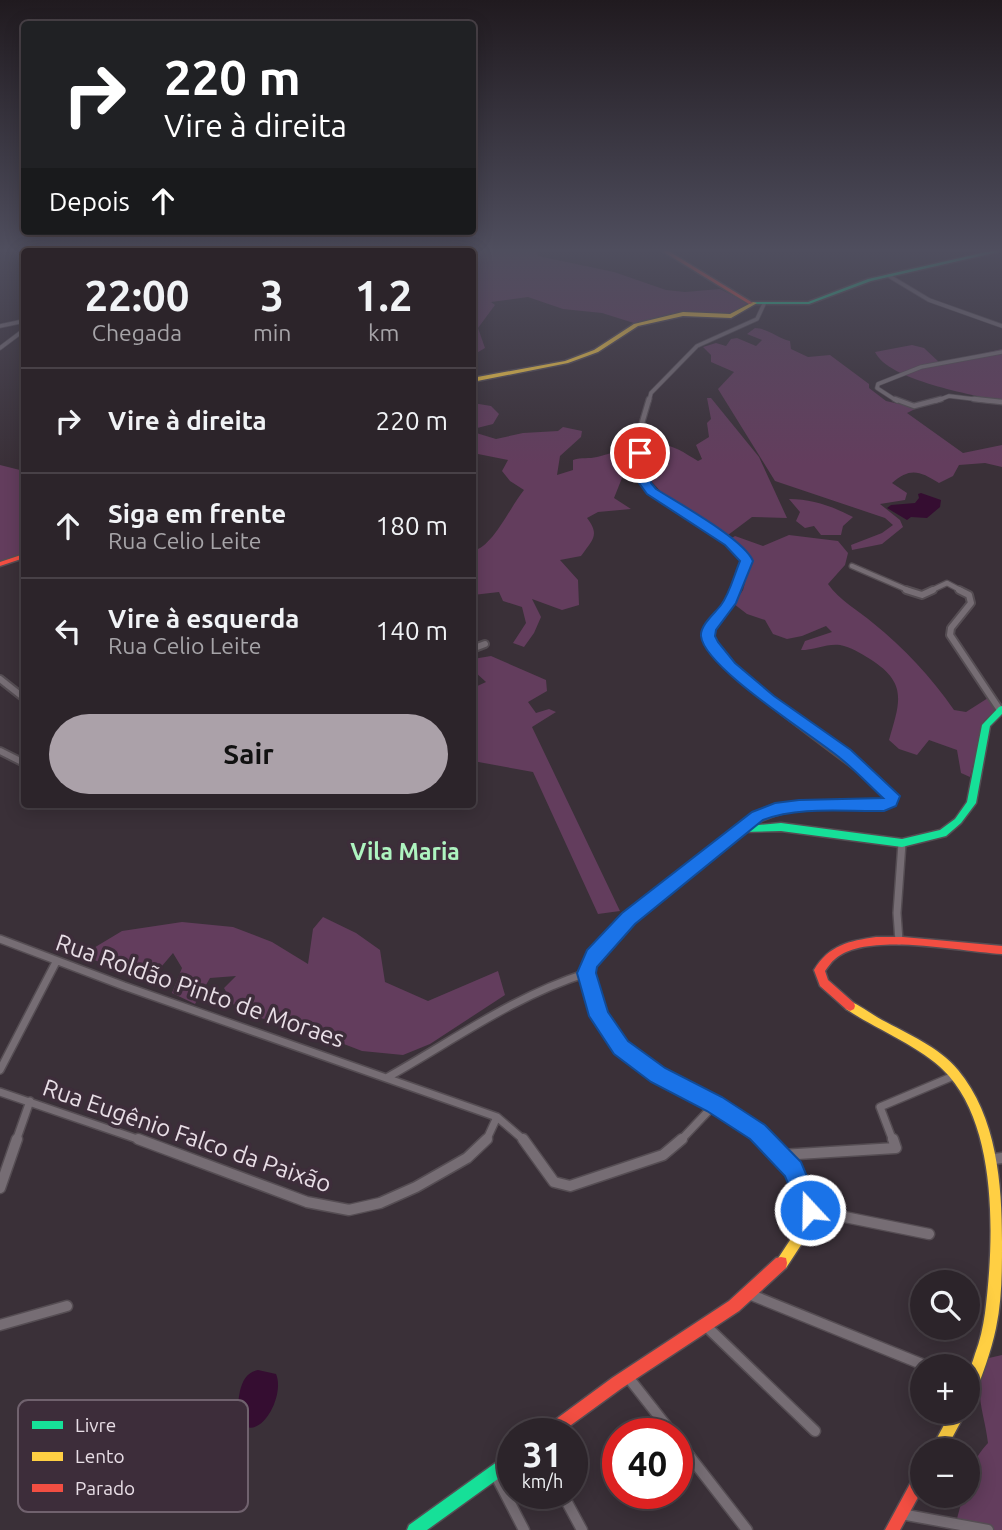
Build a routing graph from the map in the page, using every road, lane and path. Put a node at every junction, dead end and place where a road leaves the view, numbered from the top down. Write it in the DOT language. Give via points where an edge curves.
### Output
graph roads {
  1 [pos="21,320"];
  2 [pos="656,320"];
  3 [pos="754,320"];
  4 [pos="0,326"];
  5 [pos="21,332"];
  6 [pos="0,348"];
  7 [pos="1002,352"];
  8 [pos="476,379"];
  9 [pos="1002,402"];
  10 [pos="21,557"];
  11 [pos="0,565"];
  12 [pos="852,566"];
  13 [pos="485,643"];
  14 [pos="476,647"];
  15 [pos="0,679"];
  16 [pos="21,696"];
  17 [pos="1001,709"];
  18 [pos="0,751"];
  19 [pos="21,762"];
  20 [pos="740,829"];
  21 [pos="902,843"];
  22 [pos="0,940"];
  23 [pos="900,941"];
  24 [pos="1002,950"];
  25 [pos="56,962"];
  26 [pos="587,973"];
  27 [pos="0,1070"];
  28 [pos="956,1075"];
  29 [pos="388,1077"];
  30 [pos="0,1092"];
  31 [pos="30,1101"];
  32 [pos="715,1104"];
  33 [pos="497,1117"];
  34 [pos="781,1155"];
  35 [pos="998,1158"];
  36 [pos="0,1188"];
  37 [pos="810,1210"];
  38 [pos="929,1234"];
  39 [pos="749,1294"];
  40 [pos="67,1306"];
  41 [pos="0,1325"];
  42 [pos="705,1325"];
  43 [pos="910,1359"];
  44 [pos="980,1363"];
  45 [pos="627,1376"];
  46 [pos="570,1418"];
  47 [pos="660,1418"];
  48 [pos="815,1431"];
  49 [pos="693,1461"];
  50 [pos="497,1470"];
  51 [pos="494,1472"];
  52 [pos="910,1496"];
  53 [pos="571,1509"];
  54 [pos="899,1514"];
  55 [pos="414,1530"];
  56 [pos="524,1530"];
  57 [pos="582,1530"];
  58 [pos="747,1530"];
  59 [pos="892,1530"];
  60 [pos="988,1530"];
  1 -- 4 [label="street"];
  2 -- 8 [label="street" via="636,325 596,351 566,362"];
  3 -- 20 [label="street" via="697,346 651,393 639,433 645,483 730,542 747,561 729,603 709,629 711,644 768,700 846,754 892,796 884,805 869,807 775,809"];
  5 -- 6 [label="street"];
  7 -- 9 [label="street" via="904,372 877,388 914,406 949,396"];
  10 -- 11 [label="street"];
  12 -- 17 [label="street" via="916,594 947,583 969,595 971,603 950,635"];
  13 -- 14 [label="street"];
  15 -- 16 [label="street"];
  17 -- 21 [label="street" via="986,725 971,803 958,821 943,833"];
  18 -- 19 [label="street"];
  20 -- 21 [label="street" via="781,827"];
  20 -- 26 [label="street" via="628,918 593,956"];
  21 -- 23 [label="street" via="897,913"];
  22 -- 25 [label="street, Rua Roldão Pinto de Moraes"];
  23 -- 24 [label="street" via="982,952"];
  23 -- 28 [label="street" via="835,949 823,960 819,973 825,989 919,1045"];
  25 -- 27 [label="street"];
  25 -- 29 [label="street, Rua Roldão Pinto de Moraes"];
  26 -- 29 [label="street" via="534,991"];
  26 -- 32 [label="street" via="599,1016 621,1048 658,1075"];
  28 -- 34 [label="street" via="880,1107 896,1148"];
  28 -- 35 [label="street" via="970,1092"];
  29 -- 33 [label="street, Rua Roldão Pinto de Moraes"];
  30 -- 31 [label="street, Rua Eugênio Falco da Paixão"];
  31 -- 33 [label="street, Rua Eugênio Falco da Paixão" via="216,1170 322,1206 348,1210 368,1207 433,1178 479,1148"];
  31 -- 36 [label="street"];
  32 -- 33 [label="street" via="663,1155 569,1186 554,1181 527,1143"];
  32 -- 34 [label="street" via="758,1132"];
  34 -- 37 [label="street" via="793,1169"];
  35 -- 44 [label="street" via="992,1316"];
  37 -- 38 [label="street"];
  37 -- 39 [label="street" via="793,1250"];
  39 -- 42 [label="street"];
  39 -- 43 [label="street"];
  40 -- 41 [label="street"];
  42 -- 45 [label="street"];
  42 -- 48 [label="street"];
  45 -- 46 [label="street"];
  45 -- 47 [label="street"];
  49 -- 58 [label="street"];
  50 -- 51 [label="street"];
  51 -- 55 [label="street"];
  51 -- 56 [label="street"];
  52 -- 54 [label="street"];
  53 -- 57 [label="street"];
  54 -- 59 [label="street"];
  54 -- 60 [label="street"];
}
